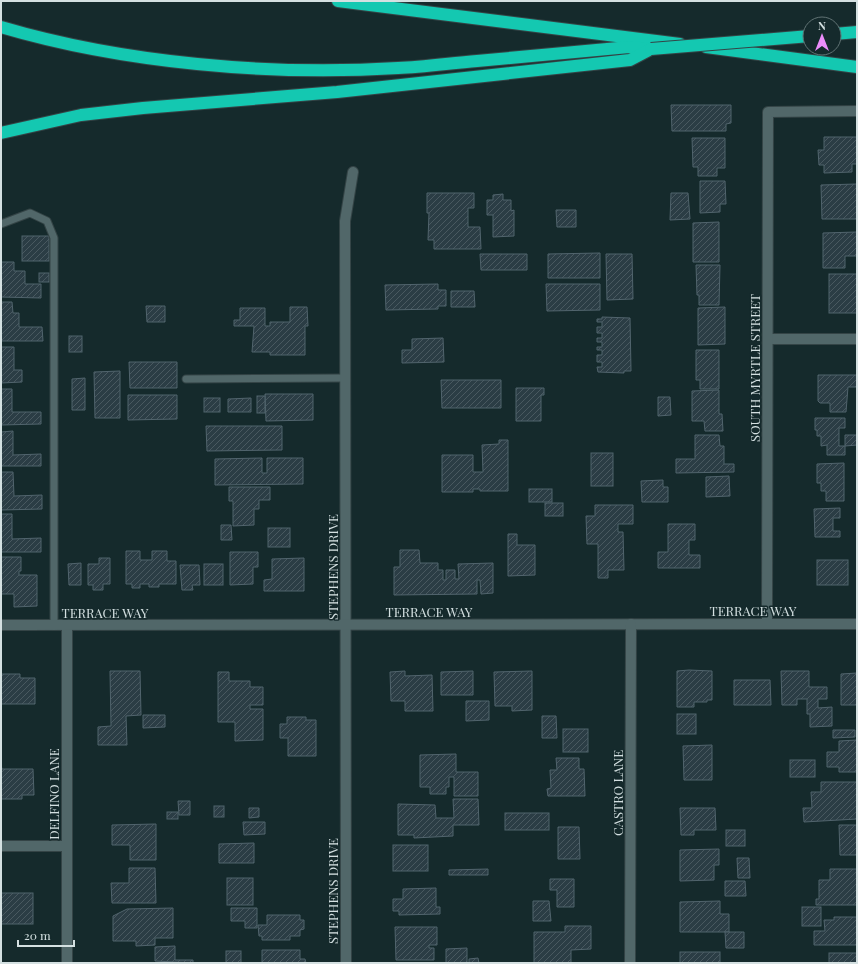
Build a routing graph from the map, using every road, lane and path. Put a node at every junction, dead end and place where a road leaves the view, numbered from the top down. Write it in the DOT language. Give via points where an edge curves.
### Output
graph roads {
  1 [pos="338,1"];
  2 [pos="4,28"];
  3 [pos="857,32"];
  4 [pos="842,33"];
  5 [pos="802,37"];
  6 [pos="651,49"];
  7 [pos="857,67"];
  8 [pos="857,112"];
  9 [pos="1,133"];
  10 [pos="353,172"];
  11 [pos="1,224"];
  12 [pos="768,339"];
  13 [pos="857,339"];
  14 [pos="346,378"];
  15 [pos="186,379"];
  16 [pos="631,624"];
  17 [pos="767,624"];
  18 [pos="857,624"];
  19 [pos="1,625"];
  20 [pos="54,626"];
  21 [pos="67,626"];
  22 [pos="346,626"];
  23 [pos="1,846"];
  24 [pos="67,846"];
  25 [pos="66,963"];
  26 [pos="346,963"];
  27 [pos="630,963"];
  1 -- 7 [label="highway"];
  2 -- 6 [label="highway" via="106,50 169,60 279,69 398,68 629,47"];
  3 -- 4 [label="highway"];
  5 -- 6 [label="highway, bridge"];
  6 -- 9 [label="highway" via="630,60 337,92 81,115"];
  8 -- 12 [label="street, SOUTH MYRTLE STREET" via="768,112"];
  10 -- 14 [label="street, STEPHENS DRIVE" via="345,220"];
  11 -- 20 [label="lane" via="30,213 47,221 54,238"];
  12 -- 13 [label="street"];
  12 -- 17 [label="street, SOUTH MYRTLE STREET"];
  14 -- 15 [label="lane"];
  14 -- 22 [label="street, STEPHENS DRIVE"];
  16 -- 17 [label="street, TERRACE WAY"];
  16 -- 22 [label="street, TERRACE WAY"];
  16 -- 27 [label="street, CASTRO LANE"];
  17 -- 18 [label="street, TERRACE WAY"];
  19 -- 20 [label="street, TERRACE WAY"];
  20 -- 21 [label="street, TERRACE WAY"];
  21 -- 22 [label="street, TERRACE WAY"];
  21 -- 24 [label="street, DELFINO LANE"];
  22 -- 26 [label="street, STEPHENS DRIVE"];
  23 -- 24 [label="street"];
  24 -- 25 [label="street, DELFINO LANE"];
}
